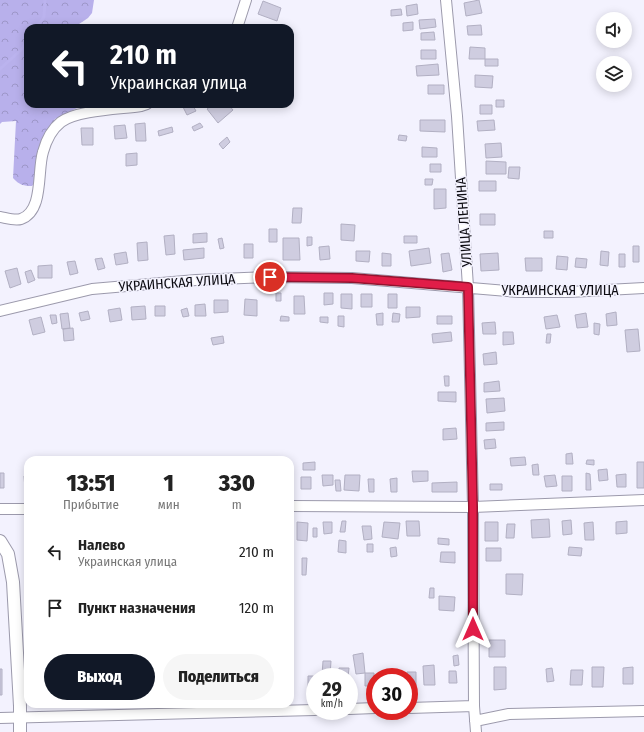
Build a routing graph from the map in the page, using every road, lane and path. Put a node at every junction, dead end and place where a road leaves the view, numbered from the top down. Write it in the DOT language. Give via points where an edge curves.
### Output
graph roads {
  1 [pos="246,0"];
  2 [pos="446,0"];
  3 [pos="238,24"];
  4 [pos="126,108"];
  5 [pos="0,217"];
  6 [pos="468,287"];
  7 [pos="644,288"];
  8 [pos="0,311"];
  9 [pos="644,500"];
  10 [pos="294,506"];
  11 [pos="473,507"];
  12 [pos="0,509"];
  13 [pos="24,509"];
  14 [pos="0,541"];
  15 [pos="474,706"];
  16 [pos="418,708"];
  17 [pos="306,710"];
  18 [pos="644,711"];
  19 [pos="0,718"];
  20 [pos="20,718"];
  21 [pos="475,720"];
  22 [pos="20,732"];
  23 [pos="476,732"];
  1 -- 3 [label="street"];
  2 -- 6 [label="street, УЛИЦА ЛЕНИНА" via="457,116"];
  4 -- 5 [label="street" via="79,114 53,129 42,153 38,195 32,211 21,218"];
  6 -- 7 [label="street, УКРАИНСКАЯ УЛИЦА" via="518,292"];
  6 -- 8 [label="street, УКРАИНСКАЯ УЛИЦА" via="352,278 270,277 196,280 92,289"];
  6 -- 11 [label="street, УЛИЦА ЛЕНИНА"];
  9 -- 11 [label="street"];
  10 -- 11 [label="street"];
  11 -- 15 [label="street, УЛИЦА ЛЕНИНА"];
  12 -- 13 [label="street"];
  14 -- 20 [label="street" via="8,554 13,582"];
  15 -- 16 [label="street"];
  15 -- 21 [label="street, УЛИЦА ЛЕНИНА"];
  17 -- 20 [label="street"];
  18 -- 21 [label="street" via="509,714"];
  19 -- 20 [label="street"];
  20 -- 22 [label="street"];
  21 -- 23 [label="street, УЛИЦА ЛЕНИНА"];
}
